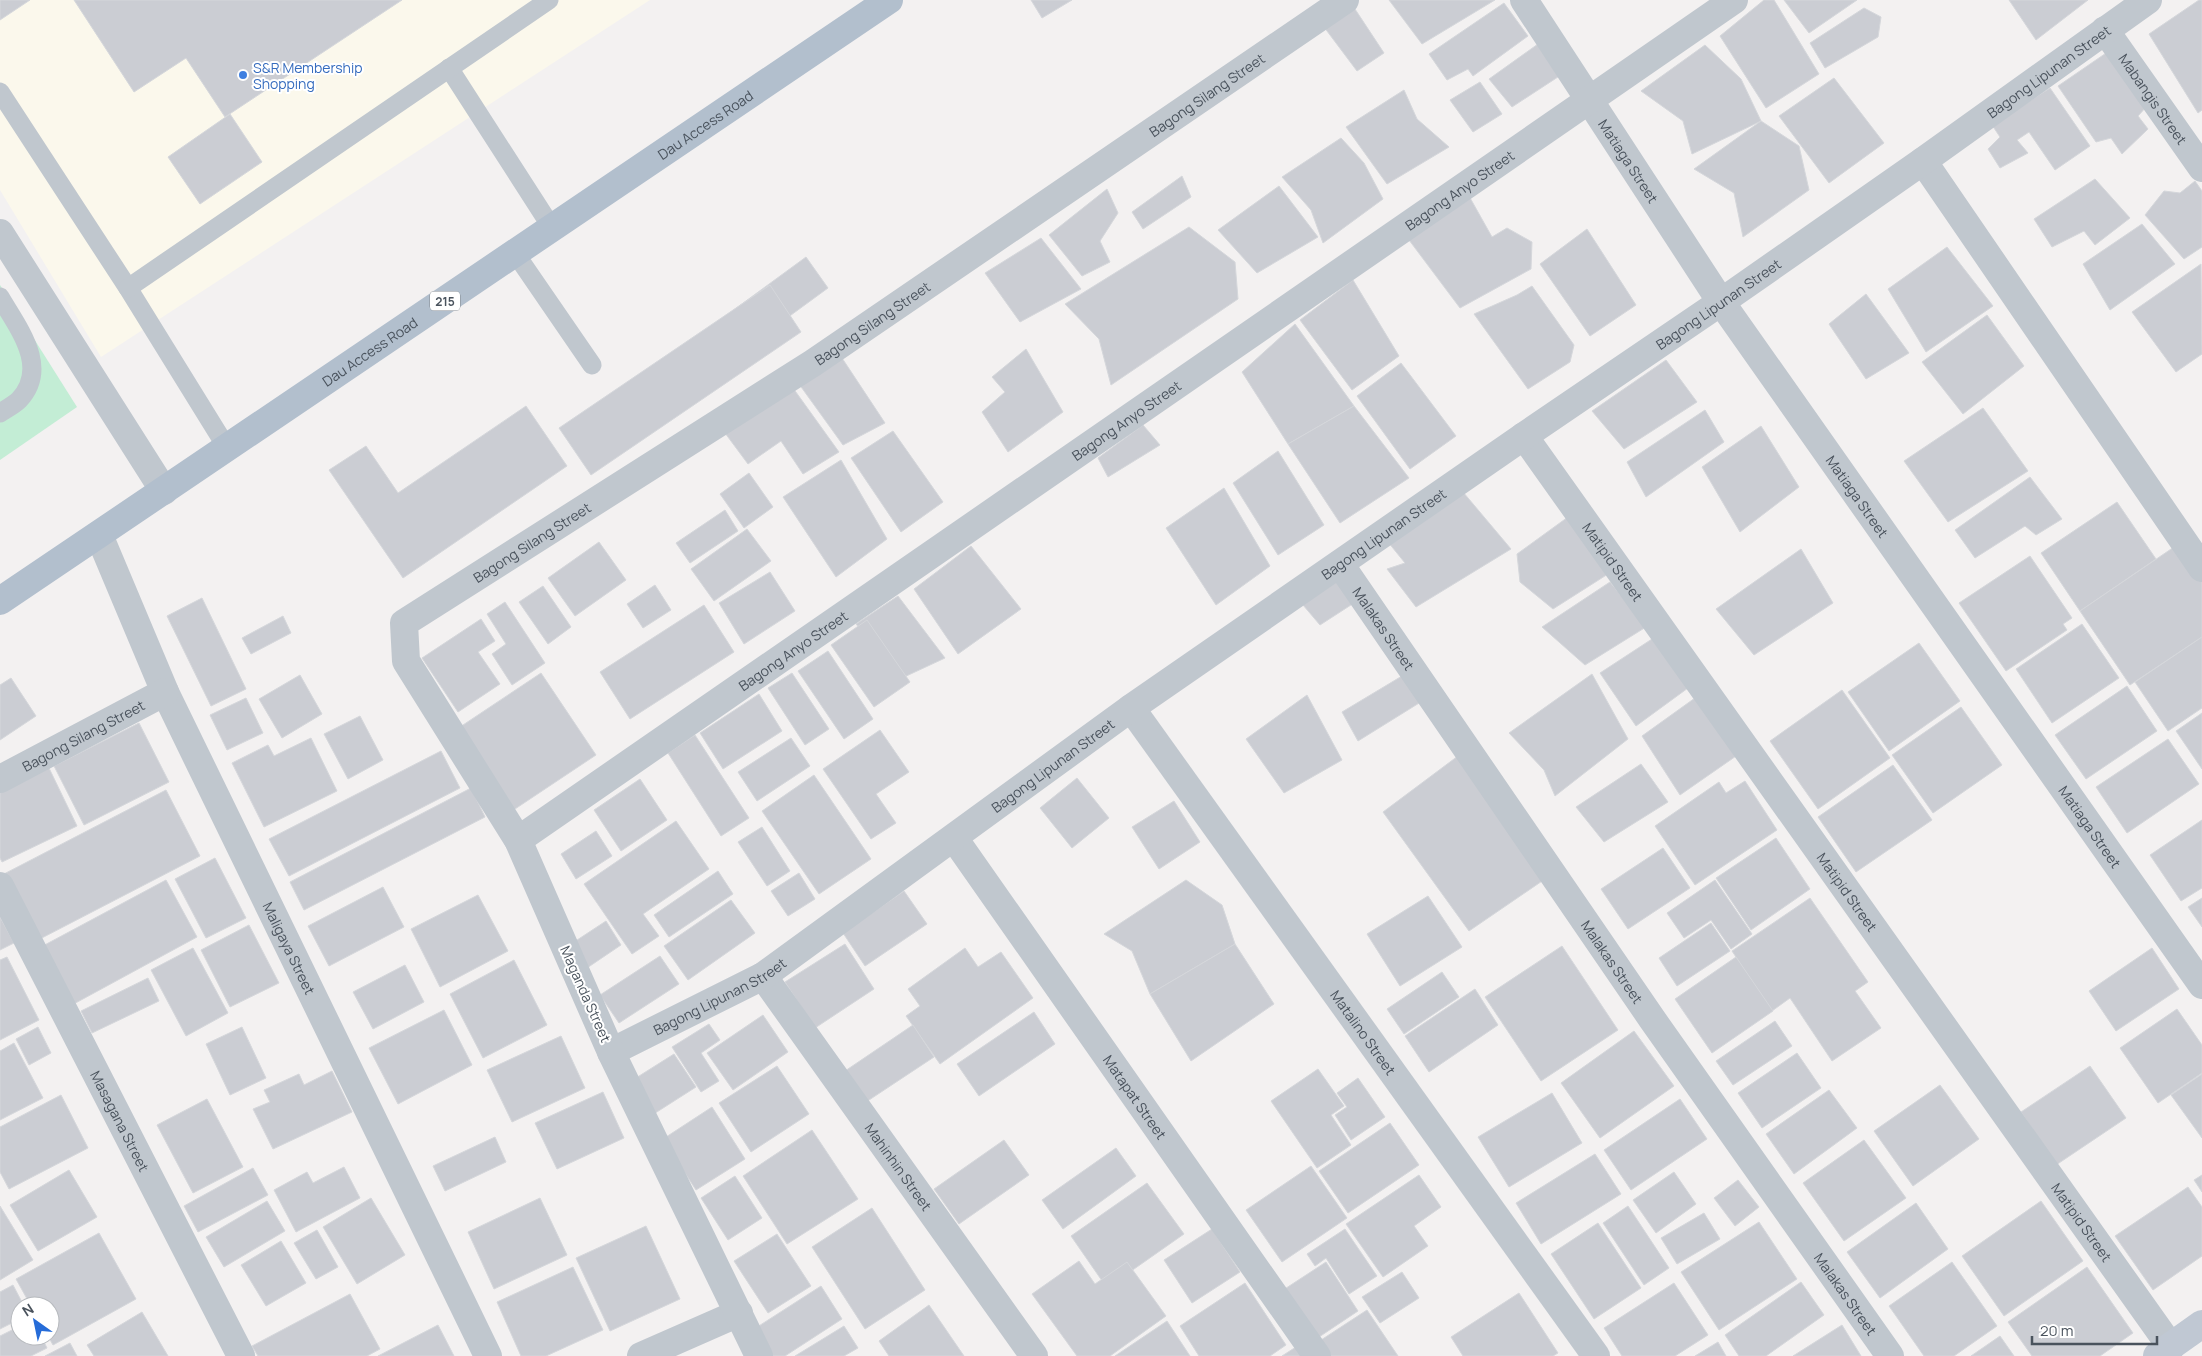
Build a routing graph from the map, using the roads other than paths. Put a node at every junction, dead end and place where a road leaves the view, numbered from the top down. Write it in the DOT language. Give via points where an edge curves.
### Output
graph roads {
  1 [pos="549,0"];
  2 [pos="889,0"];
  3 [pos="1345,0"];
  4 [pos="1524,0"];
  5 [pos="1734,0"];
  6 [pos="2148,0"];
  7 [pos="2105,30"];
  8 [pos="449,68"];
  9 [pos="0,92"];
  10 [pos="1588,100"];
  11 [pos="1923,161"];
  12 [pos="2202,168"];
  13 [pos="552,228"];
  14 [pos="0,233"];
  15 [pos="515,253"];
  16 [pos="128,288"];
  17 [pos="0,297"];
  18 [pos="1721,302"];
  19 [pos="592,365"];
  20 [pos="0,413"];
  21 [pos="1524,436"];
  22 [pos="227,448"];
  23 [pos="164,491"];
  24 [pos="99,535"];
  25 [pos="1340,564"];
  26 [pos="2202,568"];
  27 [pos="0,601"];
  28 [pos="404,640"];
  29 [pos="165,692"];
  30 [pos="1131,708"];
  31 [pos="0,779"];
  32 [pos="954,838"];
  33 [pos="518,840"];
  34 [pos="0,886"];
  35 [pos="764,976"];
  36 [pos="2202,985"];
  37 [pos="611,1052"];
  38 [pos="739,1313"];
  39 [pos="2202,1324"];
  40 [pos="2164,1351"];
  41 [pos="242,1356"];
  42 [pos="488,1356"];
  43 [pos="641,1356"];
  44 [pos="759,1356"];
  45 [pos="1034,1356"];
  46 [pos="1317,1356"];
  47 [pos="1596,1356"];
  48 [pos="1890,1356"];
  1 -- 8 [label="lane"];
  2 -- 13 [label="main road, Dau Access Road / 215"];
  3 -- 28 [label="street, Bagong Silang Street" via="813,363 404,623"];
  4 -- 10 [label="street, Matiaga Street"];
  5 -- 10 [label="street, Bagong Anyo Street"];
  6 -- 7 [label="street, Bagong Lipunan Street"];
  7 -- 11 [label="street, Bagong Lipunan Street"];
  7 -- 12 [label="street, Mabangis Street"];
  8 -- 13 [label="lane"];
  8 -- 16 [label="lane"];
  9 -- 16 [label="lane"];
  10 -- 18 [label="street, Matiaga Street"];
  10 -- 33 [label="street, Bagong Anyo Street"];
  11 -- 18 [label="street, Bagong Lipunan Street"];
  11 -- 26 [label="street"];
  13 -- 15 [label="main road, Dau Access Road / 215"];
  14 -- 23 [label="street"];
  15 -- 19 [label="lane"];
  15 -- 22 [label="main road, Dau Access Road / 215"];
  16 -- 22 [label="lane"];
  17 -- 20 [label="lane" via="28,344 33,367 30,385 18,401"];
  18 -- 21 [label="street, Bagong Lipunan Street"];
  18 -- 36 [label="street, Matiaga Street"];
  21 -- 25 [label="street, Bagong Lipunan Street"];
  21 -- 40 [label="street, Matipid Street"];
  22 -- 23 [label="main road, Dau Access Road / 215"];
  23 -- 24 [label="main road, Dau Access Road / 215"];
  24 -- 27 [label="main road, Dau Access Road / 215"];
  24 -- 29 [label="street, Maligaya Street"];
  25 -- 30 [label="street, Bagong Lipunan Street"];
  25 -- 48 [label="street, Malakas Street" via="1652,1019"];
  28 -- 33 [label="street, Maganda Street" via="406,661"];
  29 -- 31 [label="street, Bagong Silang Street"];
  29 -- 42 [label="street, Maligaya Street"];
  30 -- 32 [label="street, Bagong Lipunan Street"];
  30 -- 47 [label="street, Matalino Street"];
  32 -- 35 [label="street, Bagong Lipunan Street"];
  32 -- 46 [label="street, Matapat Street"];
  33 -- 37 [label="street, Maganda Street"];
  34 -- 41 [label="street, Masagana Street"];
  35 -- 37 [label="street, Bagong Lipunan Street"];
  35 -- 45 [label="street, Mahinhin Street"];
  37 -- 38 [label="street, Maganda Street"];
  38 -- 43 [label="street"];
  38 -- 44 [label="street, Maganda Street"];
  39 -- 40 [label="street"];
}
